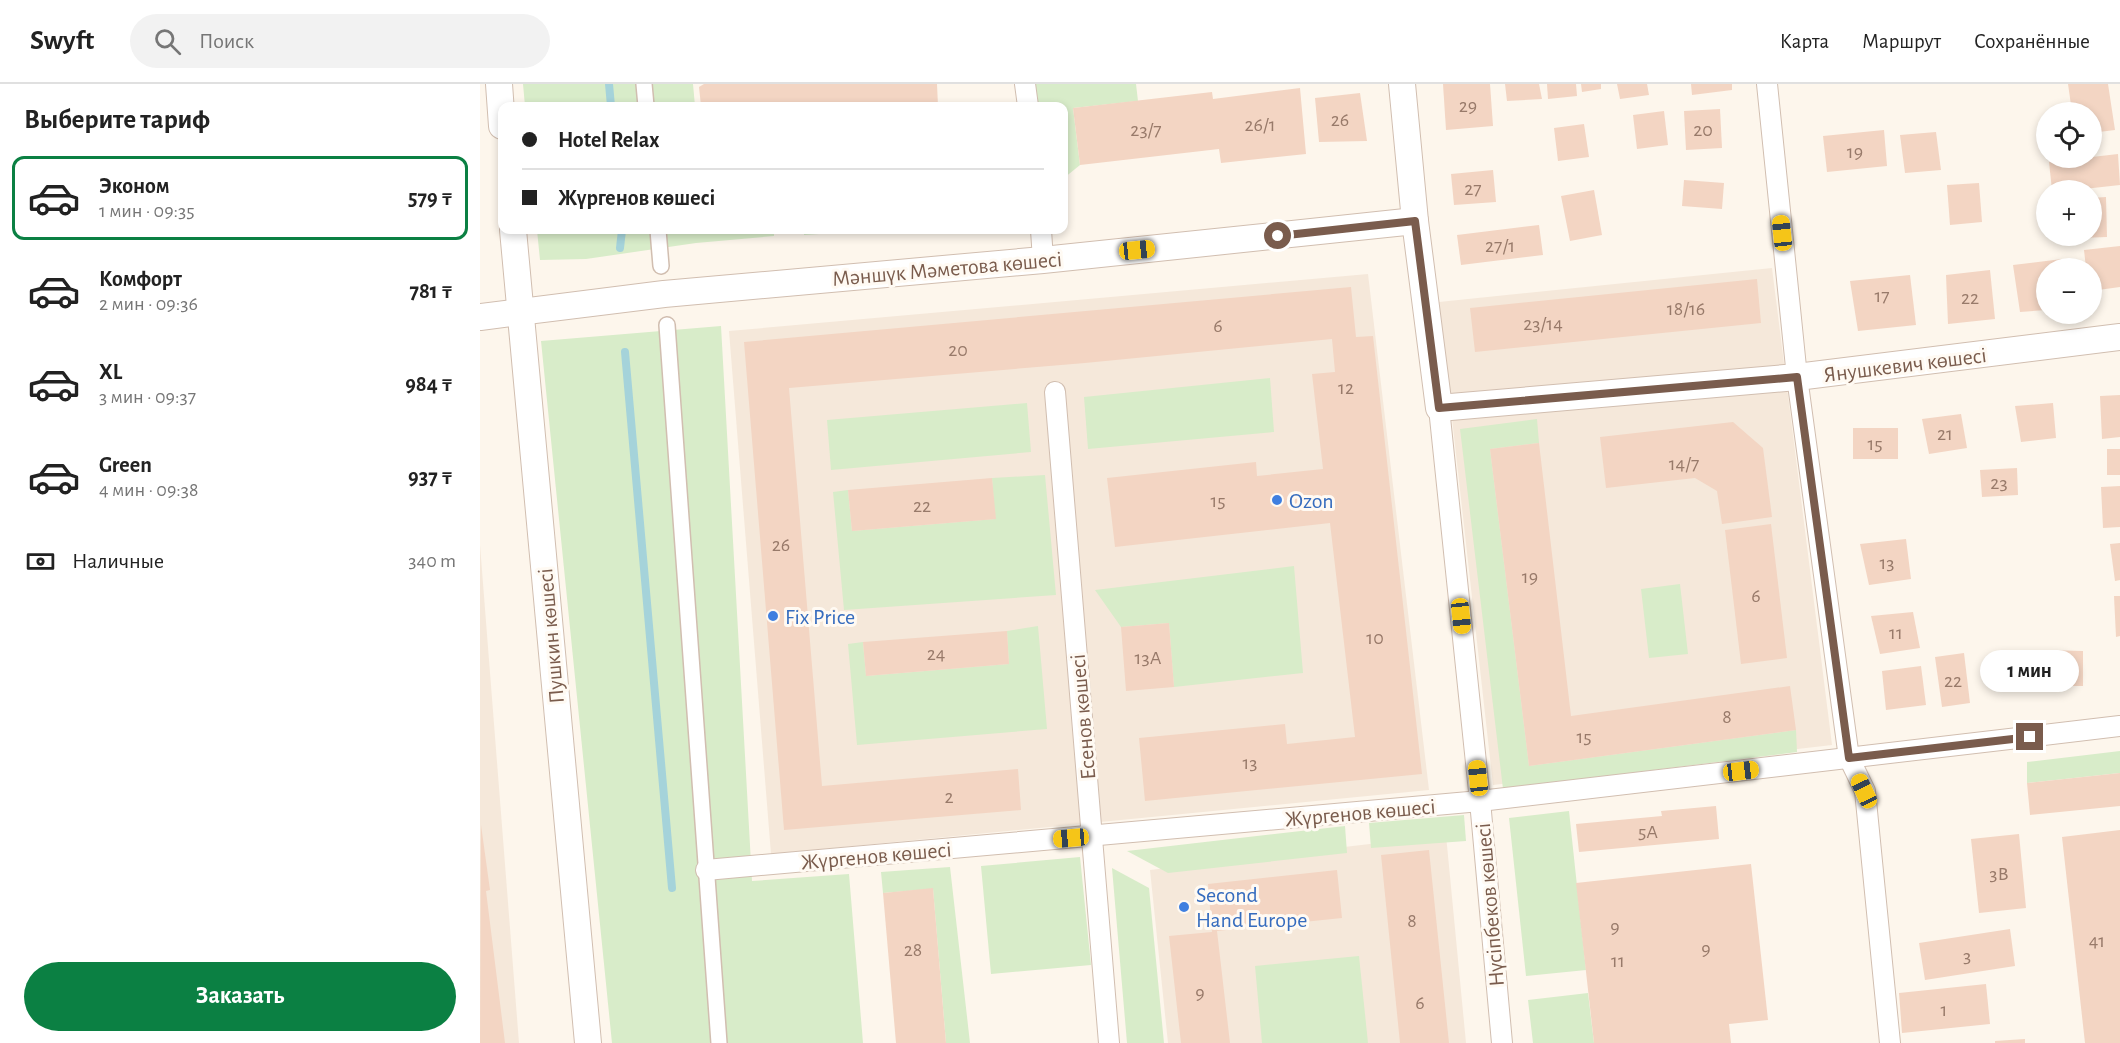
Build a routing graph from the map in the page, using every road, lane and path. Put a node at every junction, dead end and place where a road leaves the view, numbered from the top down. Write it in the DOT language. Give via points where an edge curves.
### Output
graph roads {
  1 [pos="499,84"];
  2 [pos="644,84"];
  3 [pos="1025,84"];
  4 [pos="1402,84"];
  5 [pos="1767,84"];
  6 [pos="500,102"];
  7 [pos="646,102"];
  8 [pos="1027,102"];
  9 [pos="1415,221"];
  10 [pos="513,234"];
  11 [pos="658,234"];
  12 [pos="1041,234"];
  13 [pos="1043,260"];
  14 [pos="661,266"];
  15 [pos="519,313"];
  16 [pos="480,317"];
  17 [pos="667,325"];
  18 [pos="2120,337"];
  19 [pos="1797,377"];
  20 [pos="1055,392"];
  21 [pos="1439,408"];
  22 [pos="2120,726"];
  23 [pos="1849,758"];
  24 [pos="1480,801"];
  25 [pos="1092,836"];
  26 [pos="706,870"];
  27 [pos="588,1043"];
  28 [pos="719,1043"];
  29 [pos="1108,1043"];
  30 [pos="1502,1043"];
  31 [pos="1890,1043"];
  1 -- 6 [label="street"];
  2 -- 7 [label="street"];
  3 -- 8 [label="street"];
  4 -- 9 [label="street"];
  5 -- 19 [label="street"];
  9 -- 13 [label="street, Мәншүк Мәметова көшесі"];
  9 -- 21 [label="street"];
  10 -- 15 [label="street, Пушкин көшесі"];
  11 -- 14 [label="street"];
  12 -- 13 [label="street"];
  13 -- 15 [label="street, Мәншүк Мәметова көшесі" via="675,292"];
  15 -- 16 [label="street, Мәншүк Мәметова көшесі"];
  15 -- 27 [label="street, Пушкин көшесі"];
  17 -- 26 [label="street"];
  18 -- 19 [label="street, Янушкевич көшесі"];
  19 -- 21 [label="street, Янушкевич көшесі"];
  19 -- 23 [label="street"];
  20 -- 25 [label="street, Есенов көшесі"];
  21 -- 24 [label="street, Нүсіпбеков көшесі"];
  22 -- 23 [label="street, Жүргенов көшесі"];
  23 -- 24 [label="street, Жүргенов көшесі"];
  23 -- 31 [label="street" via="1864,791"];
  24 -- 25 [label="street, Жүргенов көшесі"];
  24 -- 30 [label="street, Нүсіпбеков көшесі"];
  25 -- 26 [label="street, Жүргенов көшесі"];
  25 -- 29 [label="street, Есенов көшесі"];
  26 -- 28 [label="street"];
}
